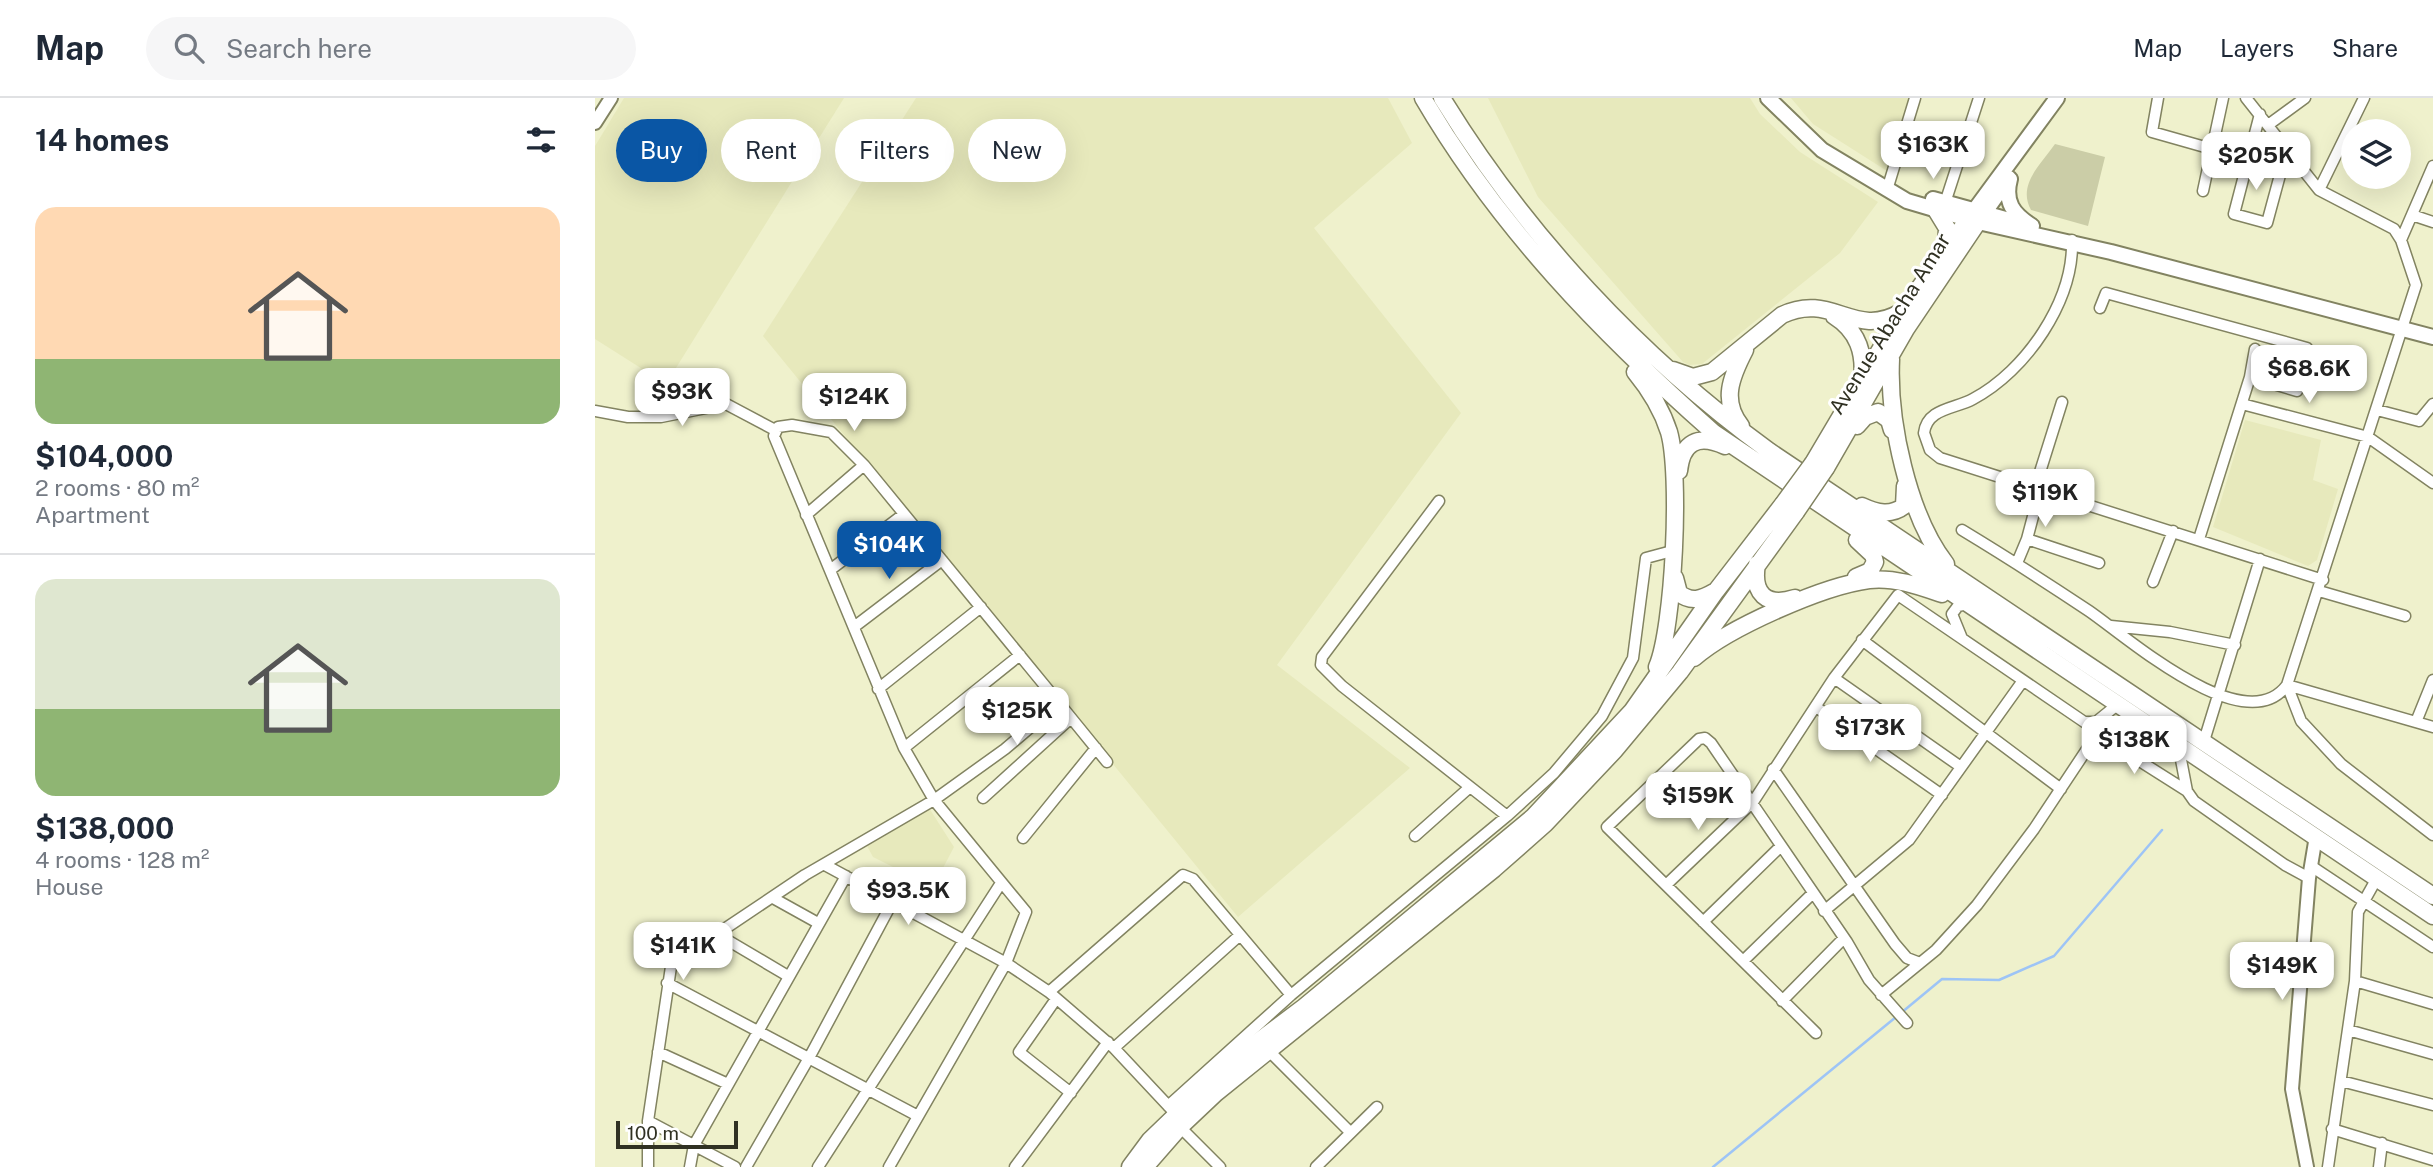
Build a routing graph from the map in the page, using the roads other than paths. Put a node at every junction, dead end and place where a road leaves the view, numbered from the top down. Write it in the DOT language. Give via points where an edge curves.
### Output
graph roads {
  1 [pos="611,98"];
  2 [pos="1423,98"];
  3 [pos="1442,98"];
  4 [pos="1768,98"];
  5 [pos="1915,98"];
  6 [pos="1979,98"];
  7 [pos="2058,98"];
  8 [pos="2158,98"];
  9 [pos="2223,98"];
  10 [pos="2246,98"];
  11 [pos="2305,98"];
  12 [pos="2364,98"];
  13 [pos="2260,114"];
  14 [pos="595,123"];
  15 [pos="2268,125"];
  16 [pos="2212,149"];
  17 [pos="2287,149"];
  18 [pos="2433,166"];
  19 [pos="2011,176"];
  20 [pos="1887,190"];
  21 [pos="2319,190"];
  22 [pos="2203,191"];
  23 [pos="1941,206"];
  24 [pos="2412,215"];
  25 [pos="1976,216"];
  26 [pos="2433,222"];
  27 [pos="2032,226"];
  28 [pos="2401,240"];
  29 [pos="2072,241"];
  30 [pos="1945,249"];
  31 [pos="2100,308"];
  32 [pos="1823,309"];
  33 [pos="1903,311"];
  34 [pos="2400,329"];
  35 [pos="1609,335"];
  36 [pos="2433,337"];
  37 [pos="1747,345"];
  38 [pos="2255,349"];
  39 [pos="1892,353"];
  40 [pos="1664,366"];
  41 [pos="2250,377"];
  42 [pos="1861,384"];
  43 [pos="2062,402"];
  44 [pos="2242,404"];
  45 [pos="2433,404"];
  46 [pos="2377,410"];
  47 [pos="595,411"];
  48 [pos="775,430"];
  49 [pos="1749,437"];
  50 [pos="2368,437"];
  51 [pos="1840,447"];
  52 [pos="1757,462"];
  53 [pos="864,465"];
  54 [pos="1819,465"];
  55 [pos="2433,483"];
  56 [pos="2037,489"];
  57 [pos="1833,493"];
  58 [pos="1439,501"];
  59 [pos="1820,505"];
  60 [pos="1790,508"];
  61 [pos="904,514"];
  62 [pos="806,515"];
  63 [pos="1962,530"];
  64 [pos="2173,531"];
  65 [pos="2027,539"];
  66 [pos="2199,540"];
  67 [pos="1672,551"];
  68 [pos="2260,559"];
  69 [pos="942,560"];
  70 [pos="1757,562"];
  71 [pos="2017,563"];
  72 [pos="2099,563"];
  73 [pos="830,570"];
  74 [pos="1954,575"];
  75 [pos="2323,580"];
  76 [pos="2153,582"];
  77 [pos="1716,591"];
  78 [pos="2319,591"];
  79 [pos="1968,604"];
  80 [pos="981,607"];
  81 [pos="2405,616"];
  82 [pos="2111,626"];
  83 [pos="854,627"];
  84 [pos="1862,640"];
  85 [pos="1964,640"];
  86 [pos="2235,645"];
  87 [pos="1020,655"];
  88 [pos="1679,672"];
  89 [pos="1834,678"];
  90 [pos="2433,680"];
  91 [pos="2022,682"];
  92 [pos="2287,685"];
  93 [pos="878,689"];
  94 [pos="1646,692"];
  95 [pos="2221,694"];
  96 [pos="1059,703"];
  97 [pos="2117,705"];
  98 [pos="1816,707"];
  99 [pos="1071,718"];
  100 [pos="2416,722"];
  101 [pos="2084,723"];
  102 [pos="2433,727"];
  103 [pos="1987,733"];
  104 [pos="2097,734"];
  105 [pos="2204,741"];
  106 [pos="2178,744"];
  107 [pos="904,748"];
  108 [pos="1096,748"];
  109 [pos="1107,762"];
  110 [pos="1961,767"];
  111 [pos="1773,769"];
  112 [pos="1470,787"];
  113 [pos="2061,789"];
  114 [pos="2187,791"];
  115 [pos="1942,795"];
  116 [pos="983,798"];
  117 [pos="934,800"];
  118 [pos="1753,802"];
  119 [pos="1507,816"];
  120 [pos="2433,835"];
  121 [pos="1415,836"];
  122 [pos="2316,836"];
  123 [pos="1023,838"];
  124 [pos="1780,847"];
  125 [pos="825,864"];
  126 [pos="2310,872"];
  127 [pos="846,876"];
  128 [pos="2377,878"];
  129 [pos="1001,883"];
  130 [pos="1666,886"];
  131 [pos="1854,888"];
  132 [pos="1812,894"];
  133 [pos="2433,896"];
  134 [pos="773,898"];
  135 [pos="893,901"];
  136 [pos="2364,901"];
  137 [pos="1824,911"];
  138 [pos="2433,916"];
  139 [pos="1703,922"];
  140 [pos="818,923"];
  141 [pos="717,934"];
  142 [pos="1240,935"];
  143 [pos="1844,938"];
  144 [pos="963,939"];
  145 [pos="2433,947"];
  146 [pos="1743,961"];
  147 [pos="1006,963"];
  148 [pos="1920,963"];
  149 [pos="788,976"];
  150 [pos="2355,981"];
  151 [pos="667,983"];
  152 [pos="1053,995"];
  153 [pos="1291,995"];
  154 [pos="1881,995"];
  155 [pos="1782,1001"];
  156 [pos="2433,1003"];
  157 [pos="1907,1023"];
  158 [pos="2348,1030"];
  159 [pos="757,1031"];
  160 [pos="1816,1033"];
  161 [pos="1111,1045"];
  162 [pos="1268,1050"];
  163 [pos="658,1052"];
  164 [pos="2433,1054"];
  165 [pos="809,1058"];
  166 [pos="2341,1081"];
  167 [pos="728,1084"];
  168 [pos="866,1089"];
  169 [pos="1071,1093"];
  170 [pos="2433,1105"];
  171 [pos="1377,1107"];
  172 [pos="918,1116"];
  173 [pos="1175,1116"];
  174 [pos="648,1121"];
  175 [pos="2332,1129"];
  176 [pos="1350,1132"];
  177 [pos="2382,1143"];
  178 [pos="694,1145"];
  179 [pos="2433,1160"];
  180 [pos="649,1167"];
  181 [pos="690,1167"];
  182 [pos="735,1167"];
  183 [pos="746,1167"];
  184 [pos="818,1167"];
  185 [pos="889,1167"];
  186 [pos="1015,1167"];
  187 [pos="1130,1167"];
  188 [pos="1145,1167"];
  189 [pos="1220,1167"];
  190 [pos="1316,1167"];
  191 [pos="2307,1167"];
  192 [pos="2328,1167"];
  193 [pos="2379,1167"];
  1 -- 14 [label="street"];
  2 -- 35 [label="highway" via="1493,204 1549,273"];
  3 -- 40 [label="highway" via="1516,205"];
  4 -- 20 [label="main road" via="1822,150"];
  5 -- 20 [label="street"];
  6 -- 23 [label="street"];
  7 -- 19 [label="main road, Avenue Abacha Amar"];
  7 -- 25 [label="main road"];
  8 -- 16 [label="street" via="2152,132"];
  9 -- 16 [label="street"];
  10 -- 13 [label="street"];
  11 -- 15 [label="street"];
  12 -- 21 [label="street"];
  13 -- 15 [label="street"];
  13 -- 17 [label="street" via="2234,214 2267,223"];
  15 -- 17 [label="street"];
  16 -- 22 [label="street"];
  17 -- 21 [label="street"];
  18 -- 24 [label="street"];
  19 -- 25 [label="main road, Avenue Abacha Amar"];
  19 -- 27 [label="main road" via="2007,187 2010,206"];
  20 -- 23 [label="main road" via="1898,198"];
  21 -- 28 [label="street" via="2394,229"];
  23 -- 25 [label="main road"];
  23 -- 30 [label="highway" via="1947,228"];
  24 -- 26 [label="street"];
  24 -- 28 [label="street"];
  25 -- 27 [label="main road"];
  25 -- 29 [label="main road"];
  25 -- 30 [label="highway"];
  25 -- 39 [label="highway, Avenue Abacha Amar"];
  27 -- 29 [label="main road"];
  28 -- 34 [label="street" via="2416,285"];
  29 -- 34 [label="main road"];
  29 -- 56 [label="street" via="2056,309 2022,358 1973,399 1936,413 1925,425 1925,441 1940,458"];
  30 -- 33 [label="highway"];
  31 -- 41 [label="street" via="2106,293 2307,348 2297,391"];
  32 -- 33 [label="highway" via="1870,323 1886,321"];
  32 -- 37 [label="highway" via="1794,309"];
  32 -- 42 [label="highway" via="1842,321 1857,340 1862,355"];
  33 -- 42 [label="highway"];
  34 -- 36 [label="main road"];
  34 -- 46 [label="street"];
  35 -- 52 [label="highway" via="1714,433"];
  35 -- 67 [label="highway" via="1645,384 1669,435"];
  37 -- 40 [label="highway" via="1703,376 1684,375"];
  37 -- 49 [label="highway" via="1729,389 1732,413"];
  38 -- 41 [label="street"];
  39 -- 51 [label="highway, Avenue Abacha Amar"];
  39 -- 74 [label="highway" via="1895,422 1916,508 1926,533"];
  40 -- 49 [label="highway"];
  41 -- 44 [label="street"];
  42 -- 54 [label="highway"];
  43 -- 56 [label="street"];
  44 -- 50 [label="street"];
  44 -- 66 [label="street"];
  45 -- 46 [label="street" via="2419,421"];
  46 -- 50 [label="street"];
  47 -- 48 [label="street" via="661,417 726,404"];
  48 -- 53 [label="street" via="792,425 831,432"];
  48 -- 62 [label="street"];
  49 -- 57 [label="highway"];
  50 -- 55 [label="street"];
  50 -- 75 [label="street"];
  51 -- 54 [label="highway, Avenue Abacha Amar"];
  51 -- 57 [label="highway" via="1865,417 1878,412 1884,415 1892,429 1906,499 1897,511 1884,513"];
  52 -- 59 [label="highway"];
  52 -- 77 [label="highway" via="1706,439 1689,443 1682,455 1676,588 1684,597 1696,599"];
  53 -- 61 [label="street"];
  53 -- 62 [label="street"];
  54 -- 60 [label="highway, bridge"];
  56 -- 64 [label="street"];
  56 -- 65 [label="street"];
  57 -- 74 [label="highway"];
  58 -- 112 [label="street" via="1322,657 1321,665"];
  59 -- 70 [label="highway" via="1873,555 1870,571 1777,601 1757,590"];
  59 -- 79 [label="highway"];
  60 -- 70 [label="highway"];
  60 -- 77 [label="highway"];
  61 -- 69 [label="street"];
  61 -- 73 [label="street"];
  62 -- 73 [label="street"];
  63 -- 71 [label="street"];
  64 -- 66 [label="street"];
  64 -- 76 [label="street"];
  65 -- 71 [label="street"];
  65 -- 72 [label="street"];
  66 -- 68 [label="street"];
  67 -- 94 [label="highway" via="1665,633"];
  67 -- 119 [label="street" via="1647,558 1633,658 1602,716 1553,773"];
  68 -- 75 [label="street"];
  68 -- 86 [label="street"];
  69 -- 80 [label="street"];
  69 -- 83 [label="street"];
  70 -- 88 [label="highway"];
  71 -- 82 [label="street"];
  73 -- 83 [label="street"];
  74 -- 105 [label="highway"];
  75 -- 78 [label="street"];
  77 -- 94 [label="highway"];
  78 -- 81 [label="street"];
  78 -- 92 [label="street"];
  79 -- 85 [label="street" via="1958,606 1952,614"];
  79 -- 88 [label="highway" via="1906,583 1870,580 1851,584 1740,628"];
  79 -- 97 [label="highway"];
  80 -- 87 [label="street"];
  80 -- 93 [label="street"];
  82 -- 86 [label="street"];
  82 -- 95 [label="street" via="2187,681"];
  83 -- 93 [label="street"];
  84 -- 85 [label="street" via="1898,596"];
  84 -- 89 [label="street"];
  84 -- 103 [label="street"];
  85 -- 91 [label="street"];
  86 -- 95 [label="street"];
  87 -- 96 [label="street"];
  87 -- 107 [label="street"];
  88 -- 162 [label="highway" via="1615,750 1545,824"];
  89 -- 98 [label="street"];
  89 -- 110 [label="street"];
  90 -- 100 [label="street"];
  91 -- 101 [label="street"];
  91 -- 103 [label="street"];
  92 -- 95 [label="street" via="2268,702"];
  92 -- 100 [label="street"];
  92 -- 120 [label="street" via="2301,721 2341,764"];
  93 -- 107 [label="street"];
  94 -- 173 [label="highway" via="1533,817 1315,999 1232,1062"];
  95 -- 105 [label="street"];
  96 -- 99 [label="street"];
  96 -- 117 [label="street"];
  97 -- 101 [label="street" via="2096,722"];
  97 -- 106 [label="highway"];
  98 -- 111 [label="street"];
  98 -- 115 [label="street"];
  99 -- 108 [label="street"];
  99 -- 116 [label="street"];
  100 -- 102 [label="street"];
  101 -- 104 [label="street"];
  103 -- 110 [label="street"];
  103 -- 113 [label="street"];
  104 -- 113 [label="street"];
  104 -- 114 [label="street"];
  105 -- 133 [label="highway"];
  106 -- 114 [label="street"];
  106 -- 122 [label="highway"];
  107 -- 117 [label="street"];
  108 -- 109 [label="street"];
  108 -- 123 [label="street"];
  110 -- 115 [label="street"];
  111 -- 118 [label="street"];
  111 -- 131 [label="street"];
  112 -- 119 [label="street"];
  112 -- 121 [label="street"];
  113 -- 148 [label="street" via="1977,905"];
  114 -- 126 [label="street" via="2194,801 2285,865"];
  115 -- 131 [label="street" via="1896,853"];
  117 -- 125 [label="street"];
  117 -- 129 [label="street"];
  118 -- 124 [label="street"];
  118 -- 130 [label="street"];
  118 -- 130 [label="street" via="1705,738 1699,739 1607,827"];
  119 -- 153 [label="street"];
  122 -- 126 [label="street"];
  122 -- 128 [label="highway"];
  124 -- 132 [label="street"];
  124 -- 139 [label="street"];
  125 -- 127 [label="street"];
  125 -- 134 [label="street"];
  126 -- 136 [label="street"];
  126 -- 191 [label="street" via="2293,1089"];
  127 -- 135 [label="street"];
  127 -- 140 [label="street"];
  128 -- 136 [label="street"];
  128 -- 138 [label="highway"];
  129 -- 144 [label="street"];
  129 -- 147 [label="street" via="1026,915"];
  130 -- 139 [label="street"];
  131 -- 137 [label="street"];
  131 -- 148 [label="street" via="1907,958"];
  132 -- 137 [label="street"];
  132 -- 146 [label="street"];
  134 -- 140 [label="street"];
  134 -- 141 [label="street"];
  135 -- 144 [label="street"];
  135 -- 165 [label="street"];
  136 -- 145 [label="street"];
  136 -- 150 [label="street" via="2358,912"];
  137 -- 143 [label="street"];
  139 -- 146 [label="street"];
  140 -- 149 [label="street"];
  141 -- 149 [label="street"];
  141 -- 151 [label="street" via="672,960"];
  142 -- 152 [label="street" via="1193,879 1179,876"];
  142 -- 153 [label="street"];
  142 -- 161 [label="street"];
  143 -- 154 [label="street"];
  143 -- 155 [label="street"];
  144 -- 147 [label="street"];
  144 -- 168 [label="street"];
  146 -- 155 [label="street"];
  147 -- 152 [label="street"];
  147 -- 172 [label="street"];
  148 -- 154 [label="street"];
  149 -- 159 [label="street"];
  150 -- 156 [label="street"];
  150 -- 158 [label="street"];
  151 -- 159 [label="street"];
  151 -- 163 [label="street"];
  152 -- 161 [label="street"];
  152 -- 169 [label="street" via="1019,1052"];
  153 -- 173 [label="street"];
  154 -- 157 [label="street"];
  155 -- 160 [label="street"];
  158 -- 164 [label="street"];
  158 -- 166 [label="street"];
  159 -- 165 [label="street"];
  159 -- 167 [label="street"];
  161 -- 169 [label="street"];
  161 -- 173 [label="street"];
  162 -- 173 [label="highway"];
  162 -- 176 [label="street"];
  163 -- 167 [label="street"];
  163 -- 174 [label="street"];
  165 -- 168 [label="street"];
  165 -- 183 [label="street"];
  166 -- 170 [label="street"];
  166 -- 175 [label="street"];
  167 -- 178 [label="street"];
  168 -- 172 [label="street"];
  168 -- 184 [label="street"];
  169 -- 186 [label="street"];
  171 -- 176 [label="street"];
  172 -- 185 [label="street"];
  173 -- 187 [label="highway"];
  173 -- 188 [label="highway"];
  173 -- 189 [label="street"];
  174 -- 178 [label="street"];
  174 -- 180 [label="street"];
  175 -- 177 [label="street"];
  175 -- 192 [label="street"];
  176 -- 190 [label="street"];
  177 -- 179 [label="street"];
  177 -- 193 [label="street"];
  178 -- 181 [label="street"];
  178 -- 182 [label="street"];
}
